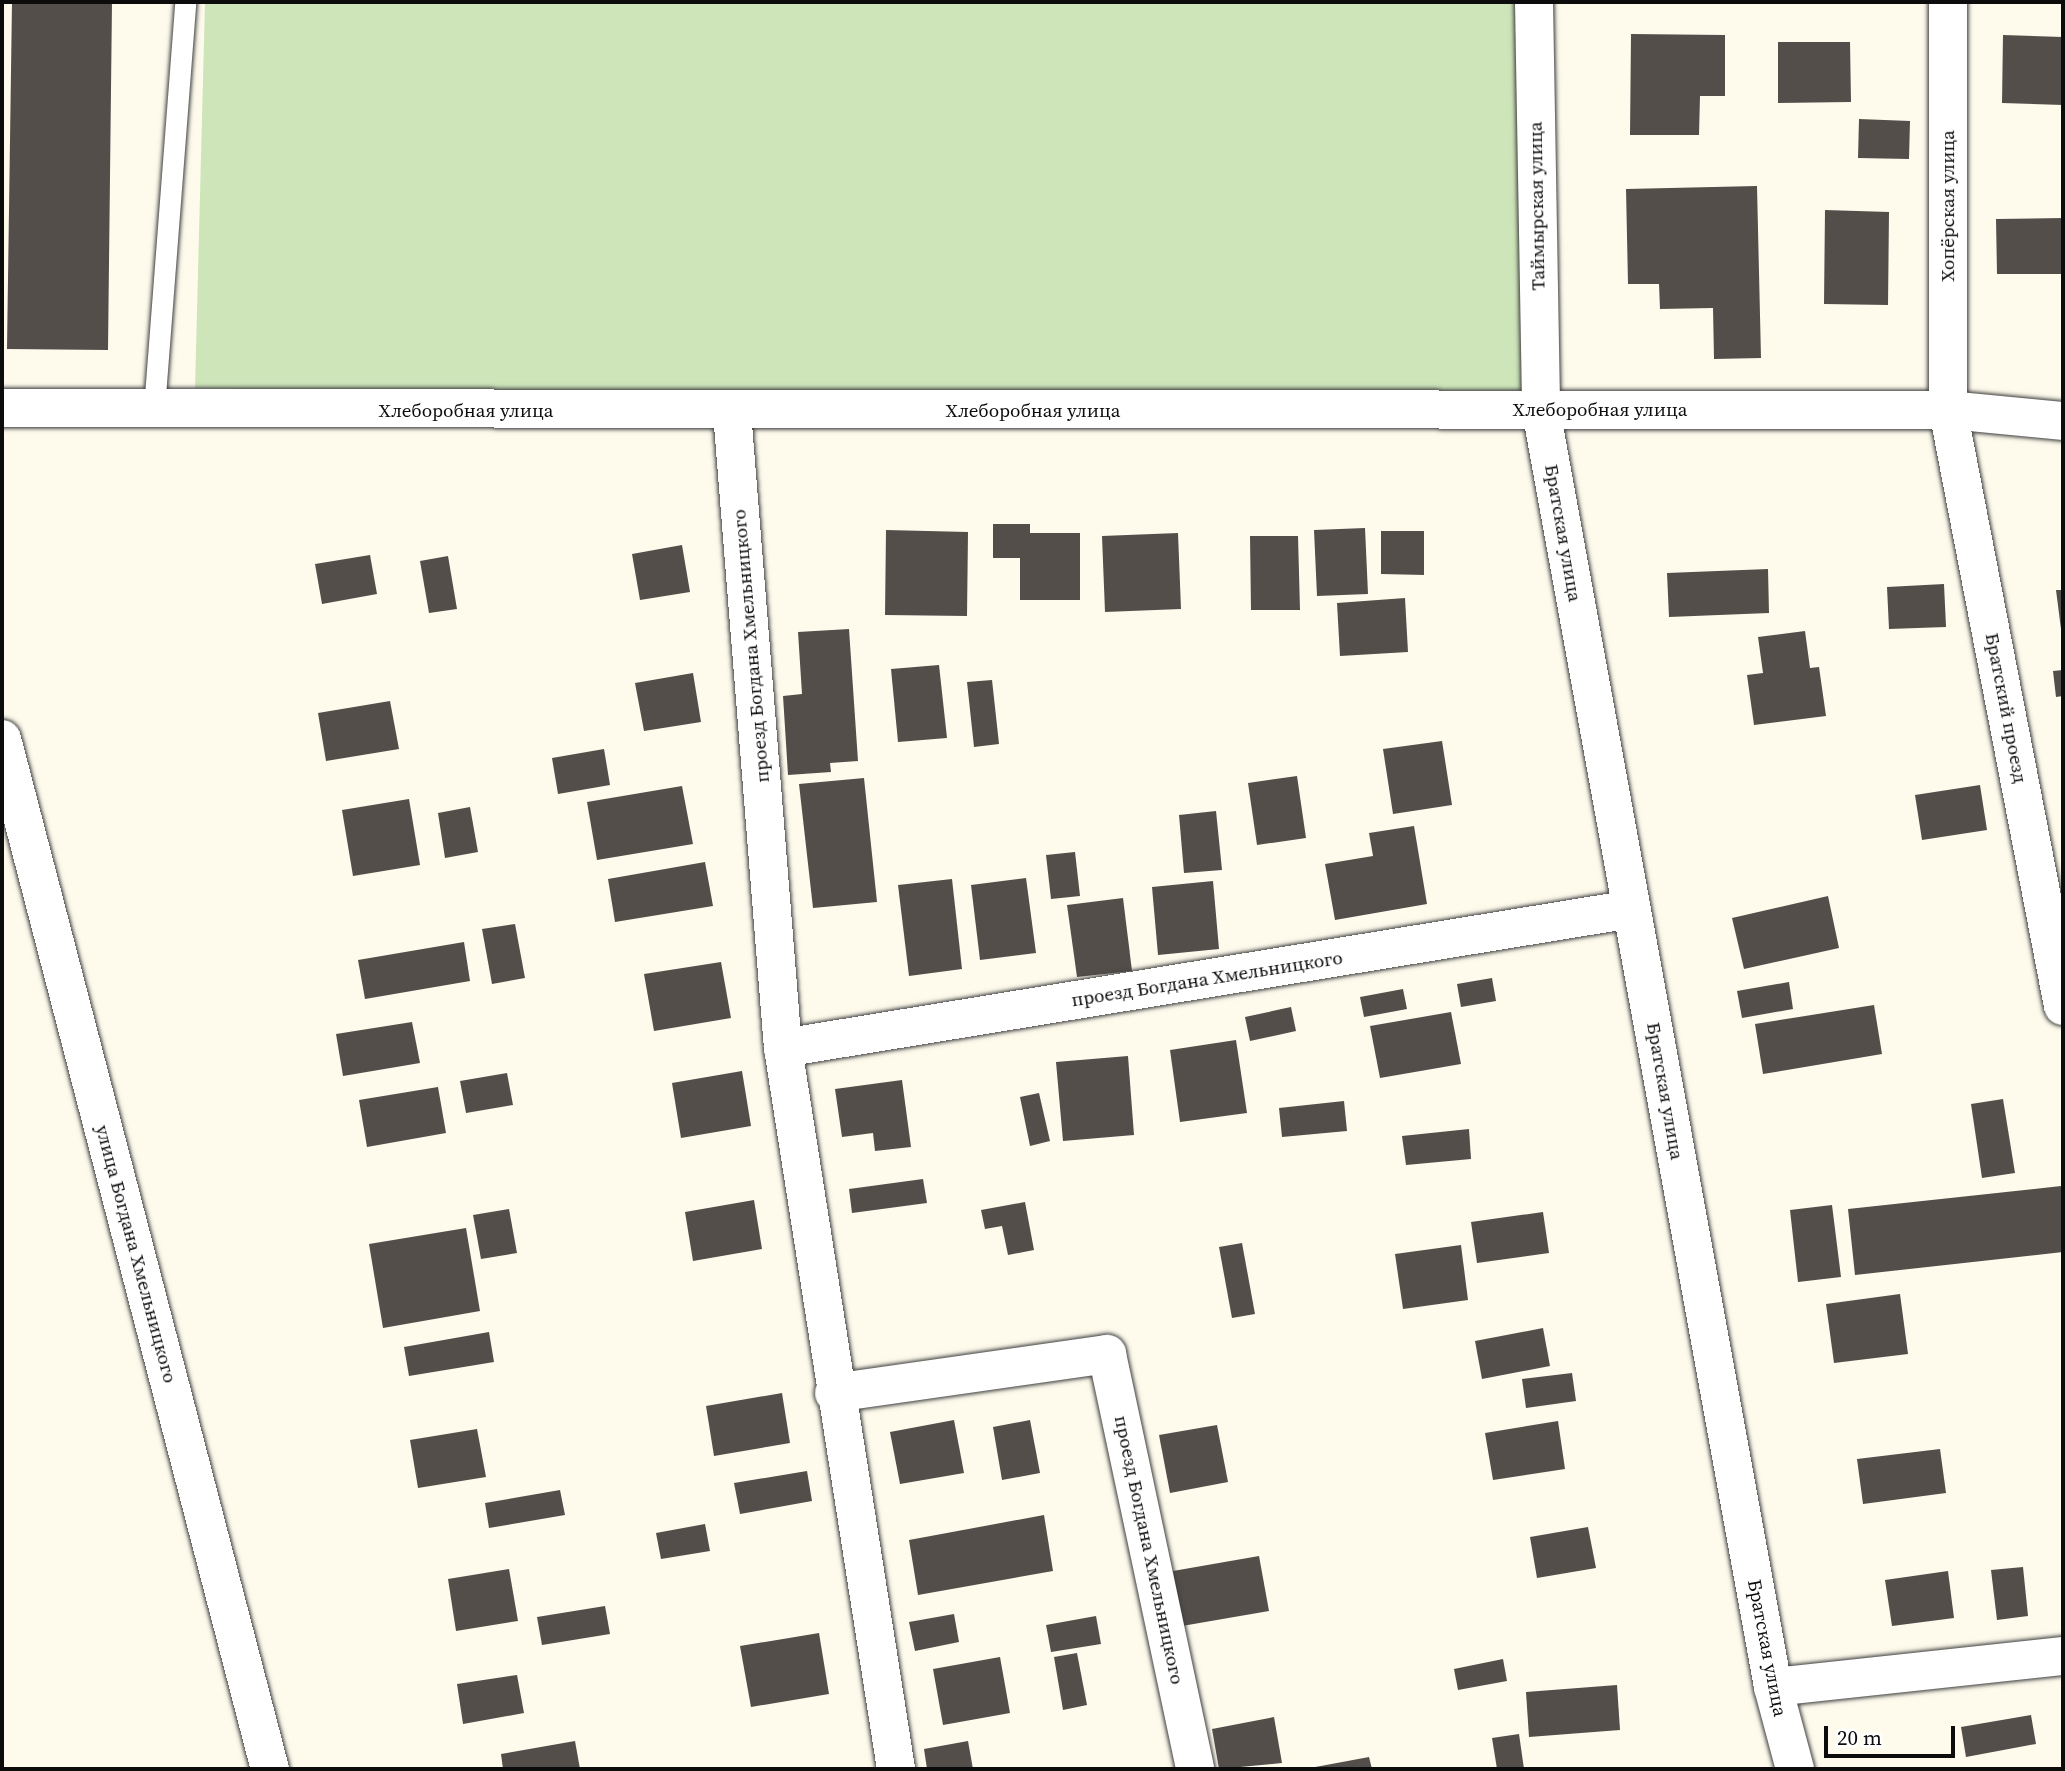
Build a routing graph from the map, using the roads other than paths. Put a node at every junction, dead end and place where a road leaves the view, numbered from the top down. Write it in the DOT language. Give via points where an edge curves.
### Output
graph roads {
  1 [pos="185,2"];
  2 [pos="1534,2"];
  3 [pos="1948,2"];
  4 [pos="2,408"];
  5 [pos="154,409"];
  6 [pos="1541,410"];
  7 [pos="1948,410"];
  8 [pos="732,412"];
  9 [pos="2063,421"];
  10 [pos="2,739"];
  11 [pos="1632,909"];
  12 [pos="2063,1006"];
  13 [pos="783,1048"];
  14 [pos="834,1393"];
  15 [pos="2063,1656"];
  16 [pos="1773,1687"];
  17 [pos="270,1769"];
  18 [pos="895,1769"];
  19 [pos="1195,1769"];
  20 [pos="1795,1769"];
  1 -- 5 [label="lane"];
  2 -- 6 [label="street, Таймырская улица"];
  3 -- 7 [label="street, Хопёрская улица"];
  4 -- 5 [label="street, Хлеборобная улица"];
  5 -- 8 [label="street, Хлеборобная улица"];
  6 -- 7 [label="street, Хлеборобная улица"];
  6 -- 8 [label="street, Хлеборобная улица"];
  6 -- 11 [label="street, Братская улица"];
  7 -- 9 [label="street, Хлеборобная улица"];
  7 -- 12 [label="street, Братский проезд"];
  8 -- 13 [label="street, проезд Богдана Хмельницкого"];
  10 -- 17 [label="street, улица Богдана Хмельницкого"];
  11 -- 13 [label="street, проезд Богдана Хмельницкого"];
  11 -- 16 [label="street, Братская улица"];
  13 -- 14 [label="street, проезд Богдана Хмельницкого"];
  14 -- 18 [label="street, проезд Богдана Хмельницкого"];
  14 -- 19 [label="street, проезд Богдана Хмельницкого" via="1107,1354"];
  15 -- 16 [label="street"];
  16 -- 20 [label="street, Братская улица"];
}
